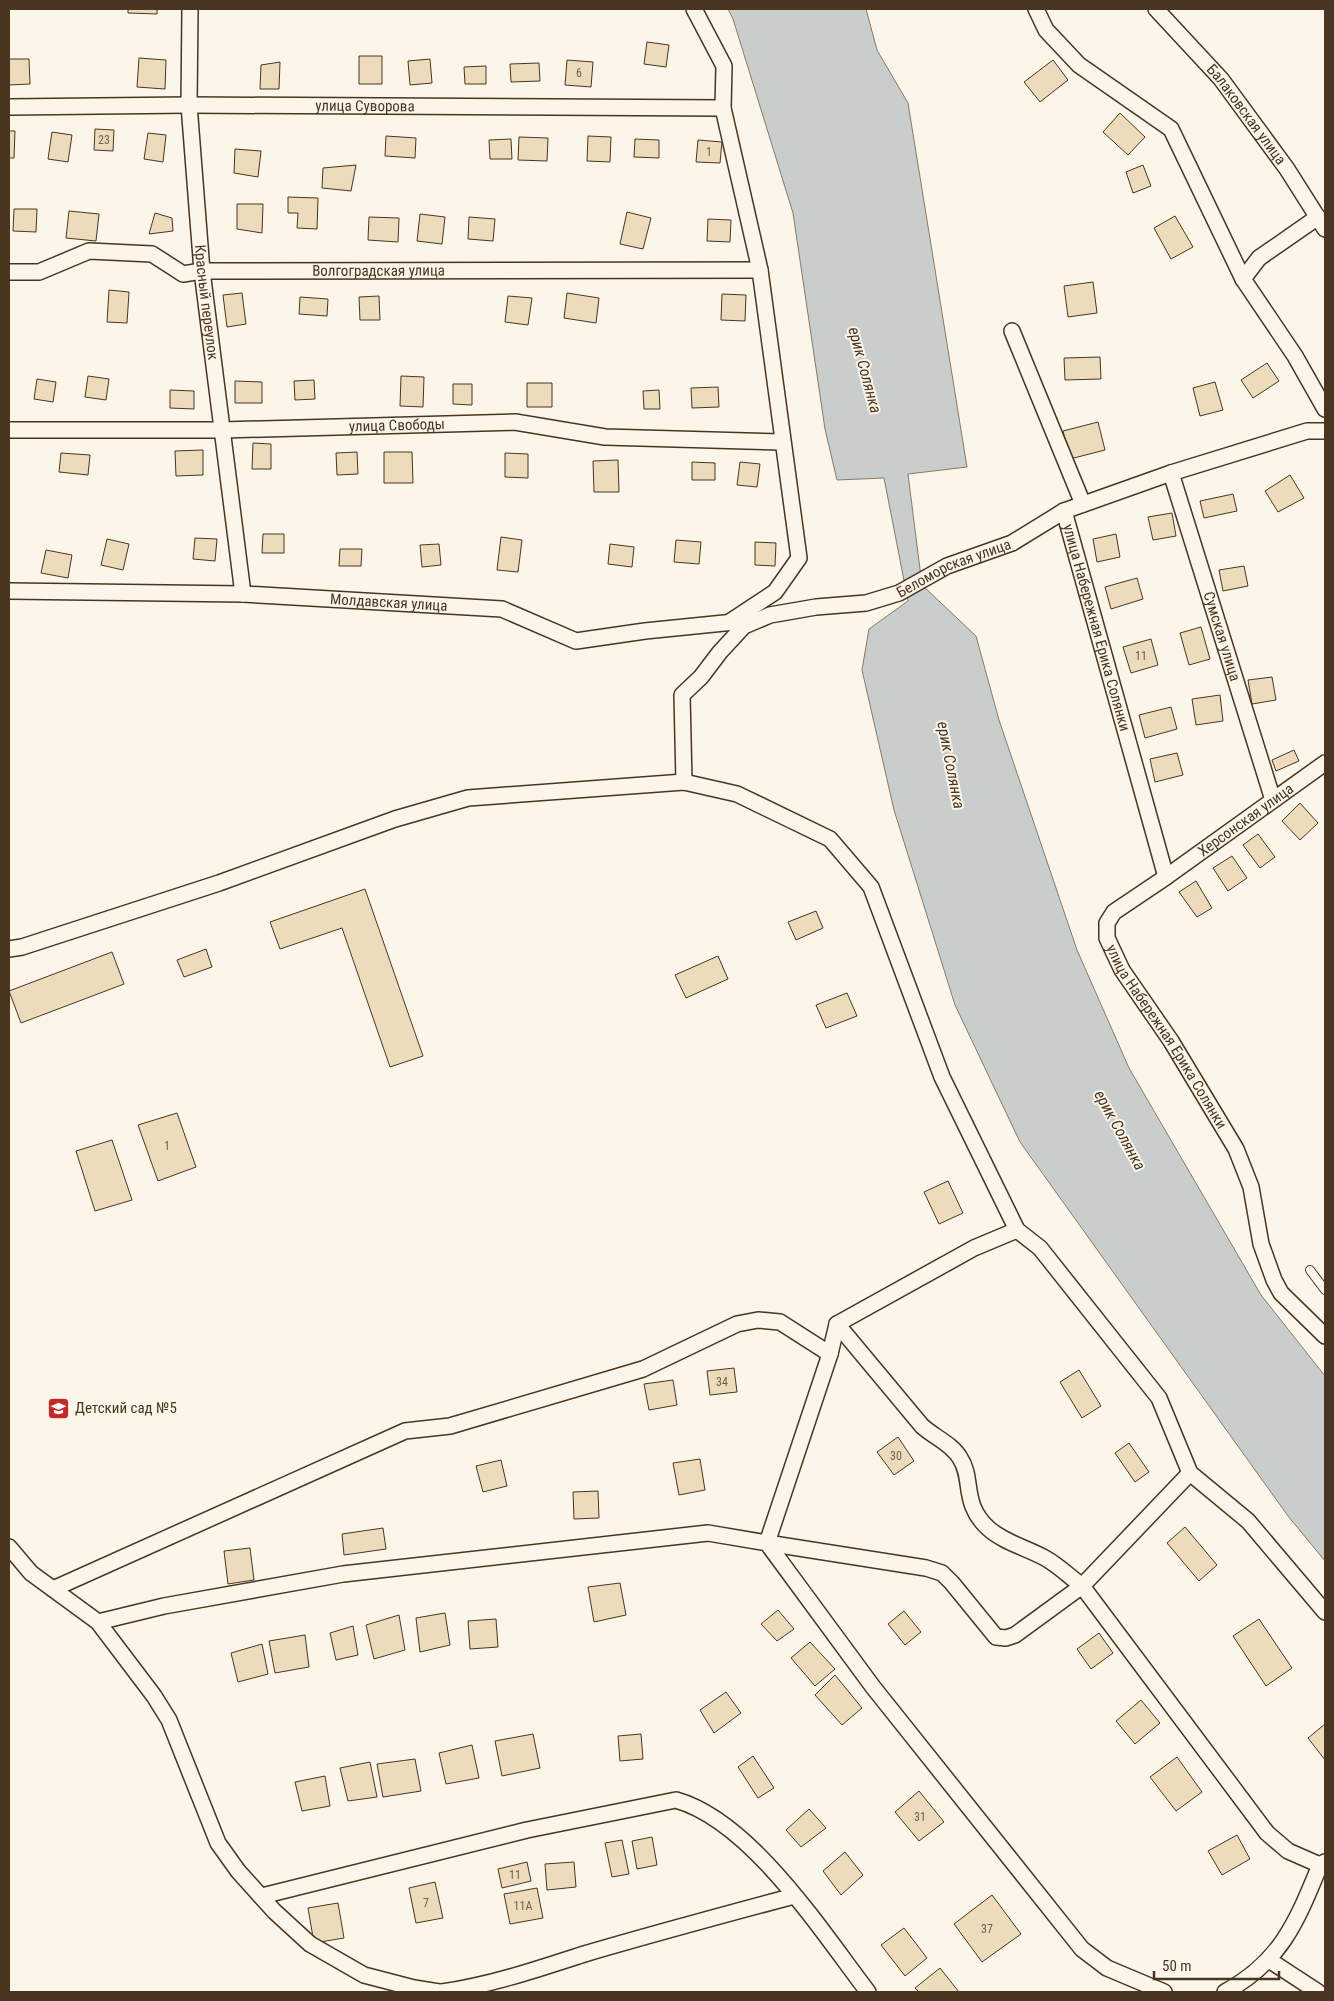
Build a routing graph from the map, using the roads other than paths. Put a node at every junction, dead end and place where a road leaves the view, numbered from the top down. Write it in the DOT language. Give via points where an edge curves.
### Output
graph roads {
  1 [pos="190,9"];
  2 [pos="694,9"];
  3 [pos="1036,9"];
  4 [pos="1156,9"];
  5 [pos="189,105"];
  6 [pos="9,107"];
  7 [pos="723,108"];
  8 [pos="1321,223"];
  9 [pos="760,270"];
  10 [pos="202,271"];
  11 [pos="9,272"];
  12 [pos="1243,279"];
  13 [pos="1012,331"];
  14 [pos="1325,410"];
  15 [pos="9,430"];
  16 [pos="223,430"];
  17 [pos="1324,430"];
  18 [pos="782,442"];
  19 [pos="1171,473"];
  20 [pos="1083,504"];
  21 [pos="1064,510"];
  22 [pos="9,591"];
  23 [pos="243,594"];
  24 [pos="760,620"];
  25 [pos="728,623"];
  26 [pos="1325,762"];
  27 [pos="684,782"];
  28 [pos="1273,800"];
  29 [pos="1166,877"];
  30 [pos="9,949"];
  31 [pos="1017,1230"];
  32 [pos="1310,1270"];
  33 [pos="1325,1290"];
  34 [pos="837,1324"];
  35 [pos="1325,1336"];
  36 [pos="830,1354"];
  37 [pos="1190,1473"];
  38 [pos="766,1543"];
  39 [pos="9,1547"];
  40 [pos="1082,1586"];
  41 [pos="53,1589"];
  42 [pos="1325,1612"];
  43 [pos="98,1622"];
  44 [pos="1323,1864"];
  45 [pos="262,1896"];
  46 [pos="794,1896"];
  47 [pos="1269,1960"];
  48 [pos="440,1992"];
  49 [pos="868,1992"];
  50 [pos="1164,1992"];
  51 [pos="1225,1992"];
  52 [pos="1318,1992"];
  1 -- 5 [label="street, Красный переулок"];
  2 -- 7 [label="street" via="724,66"];
  3 -- 12 [label="street" via="1046,30 1079,65 1171,129"];
  4 -- 8 [label="street, Балаковская улица" via="1220,79 1287,169"];
  5 -- 6 [label="street, улица Суворова"];
  5 -- 7 [label="street, улица Суворова"];
  5 -- 10 [label="street, Красный переулок"];
  7 -- 9 [label="street"];
  8 -- 12 [label="street" via="1259,258"];
  9 -- 10 [label="street, Волгоградская улица"];
  9 -- 18 [label="street"];
  10 -- 11 [label="street, Волгоградская улица" via="183,274 152,254 89,251 39,272"];
  10 -- 16 [label="street, Красный переулок"];
  12 -- 14 [label="street" via="1295,356"];
  13 -- 20 [label="street"];
  14 -- 17 [label="street"];
  15 -- 16 [label="street, улица Свободы"];
  16 -- 18 [label="street, улица Свободы" via="515,422 605,437"];
  16 -- 23 [label="street, Красный переулок"];
  17 -- 19 [label="street, Беломорская улица" via="1308,431"];
  18 -- 25 [label="street" via="799,558 775,592"];
  19 -- 20 [label="street, Беломорская улица"];
  19 -- 28 [label="street, Сумская улица"];
  20 -- 21 [label="street, Беломорская улица"];
  21 -- 24 [label="street, Беломорская улица" via="1012,543 947,566 899,593 866,603 770,615"];
  21 -- 29 [label="street, улица Набережная Ерика Солянки"];
  22 -- 23 [label="street, Молдавская улица"];
  23 -- 25 [label="street, Молдавская улица" via="502,609 576,641"];
  24 -- 25 [label="street, Молдавская улица"];
  24 -- 27 [label="street, Беломорская улица" via="744,626 682,696"];
  26 -- 28 [label="street, Херсонская улица"];
  27 -- 30 [label="street" via="468,798 395,819 151,906"];
  27 -- 31 [label="street" via="737,794 830,839 871,887 942,1077"];
  28 -- 29 [label="street, Херсонская улица"];
  29 -- 35 [label="street, улица Набережная Ерика Солянки" via="1114,912 1107,923 1107,938 1122,970 1171,1041 1236,1149 1251,1187 1261,1244 1281,1293"];
  31 -- 34 [label="street" via="974,1248"];
  31 -- 37 [label="street" via="1040,1248 1159,1398"];
  32 -- 33 [label="lane"];
  34 -- 36 [label="street"];
  34 -- 40 [label="street" via="922,1426 951,1447 961,1459 969,1498 976,1514 988,1528 1047,1559"];
  36 -- 38 [label="street"];
  36 -- 41 [label="street" via="780,1322 758,1320 737,1324 643,1369 450,1426 405,1431"];
  37 -- 40 [label="street"];
  37 -- 42 [label="street" via="1248,1521"];
  38 -- 40 [label="street" via="942,1573 996,1637 1001,1638 1015,1635"];
  38 -- 43 [label="street" via="708,1533 343,1574 164,1606"];
  38 -- 50 [label="street" via="873,1688 1082,1949 1107,1968"];
  39 -- 41 [label="street" via="31,1574"];
  40 -- 44 [label="street" via="1266,1833 1288,1851"];
  41 -- 43 [label="street"];
  43 -- 45 [label="street" via="169,1720 218,1843"];
  44 -- 47 [label="street" via="1300,1913"];
  45 -- 46 [label="street" via="527,1830 676,1800 712,1816 747,1844"];
  45 -- 48 [label="street" via="310,1944 364,1975"];
  46 -- 48 [label="street" via="520,1976 473,1988"];
  46 -- 49 [label="street"];
  47 -- 51 [label="street" via="1243,1983"];
  47 -- 52 [label="street"];
}
